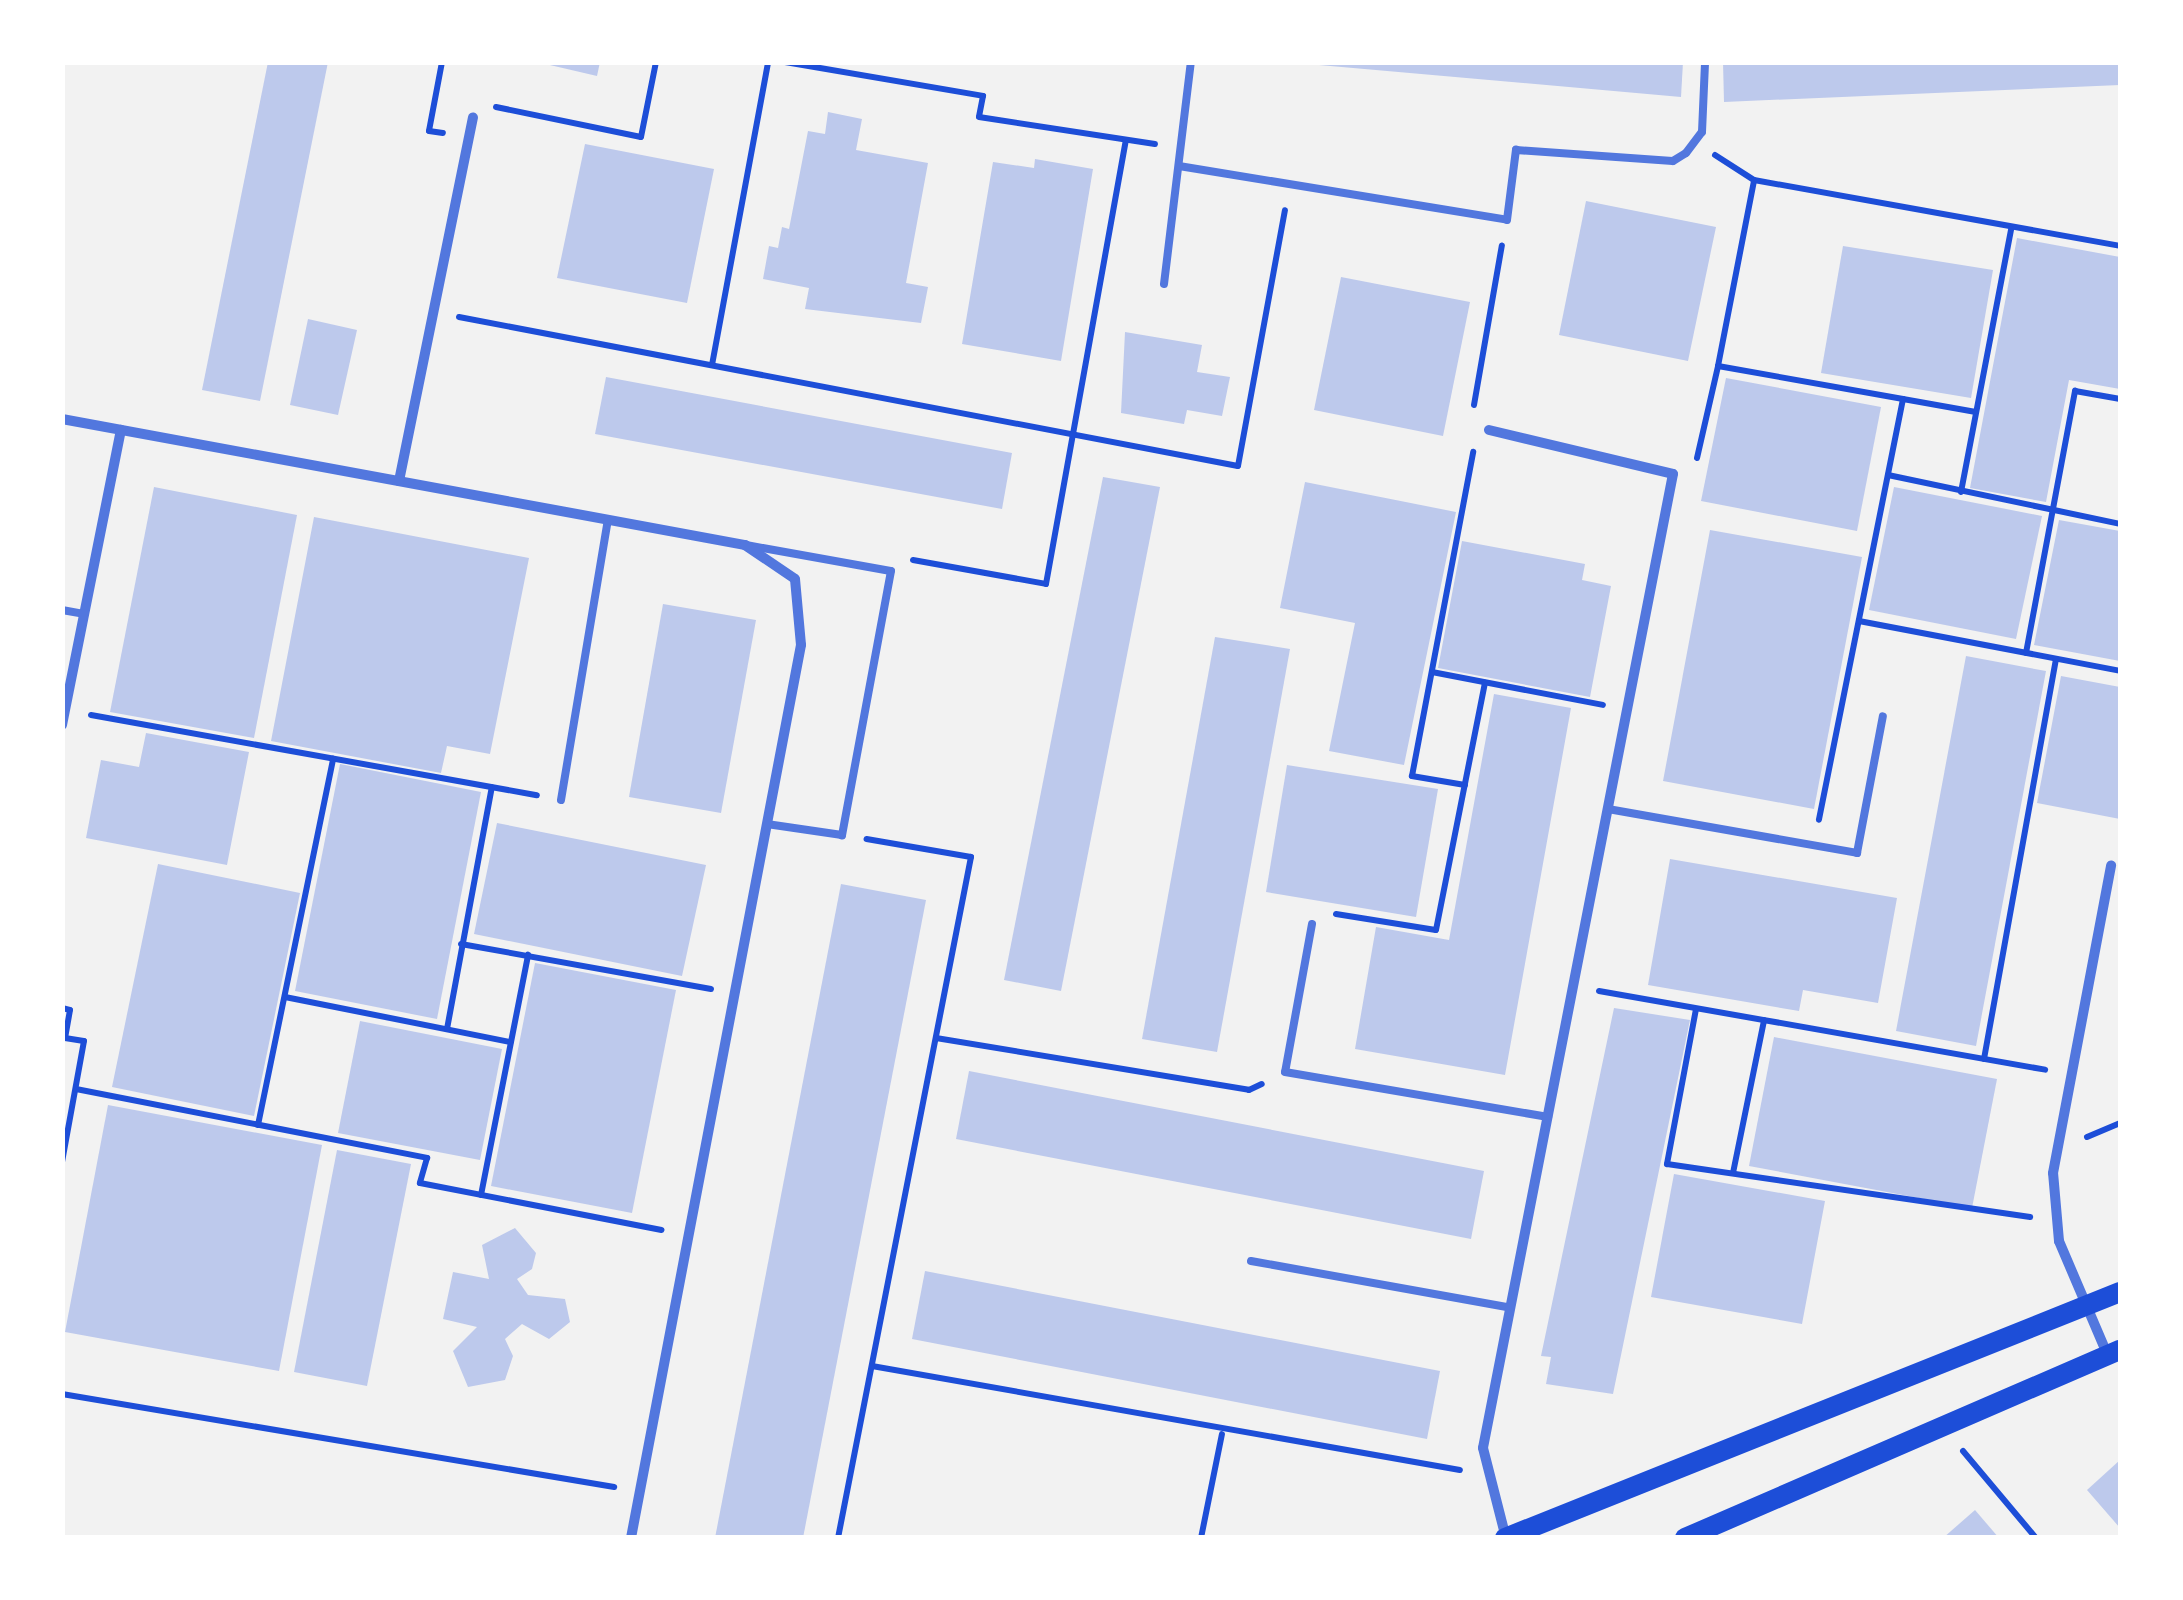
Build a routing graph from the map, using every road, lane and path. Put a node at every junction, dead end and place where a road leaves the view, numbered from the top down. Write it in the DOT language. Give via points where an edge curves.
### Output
graph roads {
  1 [pos="442,62"];
  2 [pos="656,62"];
  3 [pos="768,62"];
  4 [pos="785,62"];
  5 [pos="1191,62"];
  6 [pos="1705,62"];
  7 [pos="473,116"];
  8 [pos="468,137"];
  9 [pos="1126,140"];
  10 [pos="1697,144"];
  11 [pos="1181,148"];
  12 [pos="1179,166"];
  13 [pos="1754,180"];
  14 [pos="1290,184"];
  15 [pos="1507,220"];
  16 [pos="2011,228"];
  17 [pos="2120,246"];
  18 [pos="1164,284"];
  19 [pos="434,312"];
  20 [pos="712,365"];
  21 [pos="1718,366"];
  22 [pos="1903,399"];
  23 [pos="2120,399"];
  24 [pos="1976,412"];
  25 [pos="62,419"];
  26 [pos="121,430"];
  27 [pos="1483,430"];
  28 [pos="1072,434"];
  29 [pos="1673,474"];
  30 [pos="1888,476"];
  31 [pos="400,481"];
  32 [pos="1961,492"];
  33 [pos="2051,510"];
  34 [pos="608,520"];
  35 [pos="2120,524"];
  36 [pos="745,545"];
  37 [pos="891,572"];
  38 [pos="62,610"];
  39 [pos="84,614"];
  40 [pos="1859,621"];
  41 [pos="2026,653"];
  42 [pos="2056,658"];
  43 [pos="2120,671"];
  44 [pos="1432,672"];
  45 [pos="1485,682"];
  46 [pos="1628,709"];
  47 [pos="66,710"];
  48 [pos="1883,716"];
  49 [pos="62,724"];
  50 [pos="333,758"];
  51 [pos="1466,785"];
  52 [pos="492,787"];
  53 [pos="561,800"];
  54 [pos="1608,809"];
  55 [pos="767,824"];
  56 [pos="842,835"];
  57 [pos="1814,845"];
  58 [pos="2112,865"];
  59 [pos="1312,924"];
  60 [pos="461,944"];
  61 [pos="528,954"];
  62 [pos="1574,987"];
  63 [pos="735,994"];
  64 [pos="285,998"];
  65 [pos="62,1008"];
  66 [pos="1696,1008"];
  67 [pos="1764,1020"];
  68 [pos="447,1029"];
  69 [pos="936,1038"];
  70 [pos="511,1042"];
  71 [pos="1984,1060"];
  72 [pos="1286,1072"];
  73 [pos="2072,1075"];
  74 [pos="76,1089"];
  75 [pos="1548,1117"];
  76 [pos="258,1125"];
  77 [pos="62,1162"];
  78 [pos="1733,1173"];
  79 [pos="481,1195"];
  80 [pos="2056,1221"];
  81 [pos="689,1235"];
  82 [pos="1252,1261"];
  83 [pos="2120,1292"];
  84 [pos="2084,1306"];
  85 [pos="1511,1308"];
  86 [pos="2114,1353"];
  87 [pos="872,1366"];
  88 [pos="62,1394"];
  89 [pos="1942,1427"];
  90 [pos="1222,1434"];
  91 [pos="1484,1469"];
  92 [pos="640,1491"];
  93 [pos="1506,1537"];
  94 [pos="631,1538"];
  95 [pos="838,1538"];
  96 [pos="1201,1538"];
  97 [pos="1685,1538"];
  98 [pos="2036,1538"];
  1 -- 8 [label="path" via="429,131"];
  2 -- 7 [label="path" via="642,137 475,102"];
  3 -- 20 [label="path"];
  4 -- 9 [label="path" via="983,96 979,117"];
  5 -- 11 [label="lane"];
  6 -- 10 [label="lane"];
  7 -- 8 [label="street"];
  8 -- 19 [label="street"];
  9 -- 11 [label="path"];
  9 -- 28 [label="path"];
  10 -- 13 [label="path"];
  10 -- 15 [label="lane" via="1673,161 1516,150"];
  11 -- 12 [label="lane"];
  12 -- 14 [label="lane"];
  12 -- 18 [label="lane"];
  13 -- 16 [label="path"];
  13 -- 21 [label="path"];
  14 -- 15 [label="lane"];
  14 -- 28 [label="path" via="1238,466"];
  15 -- 27 [label="path" via="1470,427"];
  16 -- 17 [label="path"];
  16 -- 24 [label="path"];
  19 -- 20 [label="path"];
  19 -- 31 [label="street"];
  20 -- 28 [label="path"];
  21 -- 22 [label="path"];
  21 -- 29 [label="path" via="1700,456"];
  22 -- 24 [label="path"];
  22 -- 30 [label="path"];
  23 -- 33 [label="path" via="2075,391"];
  24 -- 32 [label="path"];
  25 -- 26 [label="street"];
  26 -- 31 [label="street"];
  26 -- 39 [label="street"];
  27 -- 29 [label="street"];
  27 -- 44 [label="path"];
  28 -- 37 [label="path" via="1046,584 920,556"];
  29 -- 46 [label="street"];
  30 -- 32 [label="path"];
  30 -- 40 [label="path"];
  31 -- 34 [label="street"];
  32 -- 33 [label="path"];
  33 -- 35 [label="path"];
  33 -- 41 [label="path"];
  34 -- 36 [label="street"];
  34 -- 53 [label="lane"];
  36 -- 37 [label="lane"];
  36 -- 55 [label="street" via="787,568 803,608"];
  37 -- 56 [label="lane"];
  38 -- 39 [label="lane"];
  39 -- 47 [label="street"];
  40 -- 41 [label="path"];
  40 -- 57 [label="path"];
  41 -- 42 [label="path"];
  42 -- 43 [label="path"];
  42 -- 71 [label="path"];
  44 -- 45 [label="path"];
  44 -- 51 [label="path" via="1412,776"];
  45 -- 46 [label="path"];
  45 -- 51 [label="path"];
  46 -- 54 [label="street"];
  47 -- 49 [label="street"];
  47 -- 50 [label="path"];
  48 -- 57 [label="lane" via="1856,853"];
  50 -- 52 [label="path"];
  50 -- 64 [label="path"];
  51 -- 59 [label="path" via="1436,930 1312,910"];
  52 -- 53 [label="path"];
  52 -- 60 [label="path"];
  54 -- 57 [label="lane"];
  54 -- 62 [label="street"];
  55 -- 56 [label="lane"];
  55 -- 63 [label="street"];
  56 -- 69 [label="path" via="971,857"];
  58 -- 73 [label="street"];
  59 -- 72 [label="lane"];
  60 -- 61 [label="path"];
  60 -- 68 [label="path"];
  61 -- 63 [label="path"];
  61 -- 70 [label="path"];
  62 -- 66 [label="path"];
  62 -- 75 [label="street"];
  63 -- 81 [label="street"];
  64 -- 68 [label="path"];
  64 -- 76 [label="path"];
  65 -- 74 [label="path" via="70,1010 65,1038 84,1041"];
  66 -- 67 [label="path"];
  66 -- 78 [label="path" via="1667,1164"];
  67 -- 71 [label="path"];
  67 -- 78 [label="path"];
  68 -- 70 [label="path"];
  69 -- 72 [label="path" via="1250,1090"];
  69 -- 87 [label="path"];
  70 -- 79 [label="path"];
  71 -- 73 [label="path"];
  72 -- 75 [label="lane"];
  73 -- 80 [label="street" via="2054,1173"];
  74 -- 76 [label="path"];
  74 -- 77 [label="path"];
  75 -- 85 [label="street"];
  76 -- 79 [label="path" via="427,1158 420,1183"];
  78 -- 80 [label="path"];
  79 -- 81 [label="path"];
  80 -- 84 [label="street"];
  81 -- 92 [label="street"];
  82 -- 85 [label="lane"];
  83 -- 84 [label="main road"];
  84 -- 86 [label="street"];
  84 -- 93 [label="main road"];
  85 -- 91 [label="street"];
  86 -- 89 [label="main road"];
  87 -- 90 [label="path"];
  87 -- 95 [label="path"];
  88 -- 92 [label="path"];
  89 -- 97 [label="main road"];
  89 -- 98 [label="path"];
  90 -- 91 [label="path" via="1433,1472"];
  90 -- 96 [label="path"];
  91 -- 93 [label="street"];
  92 -- 94 [label="street"];
}
